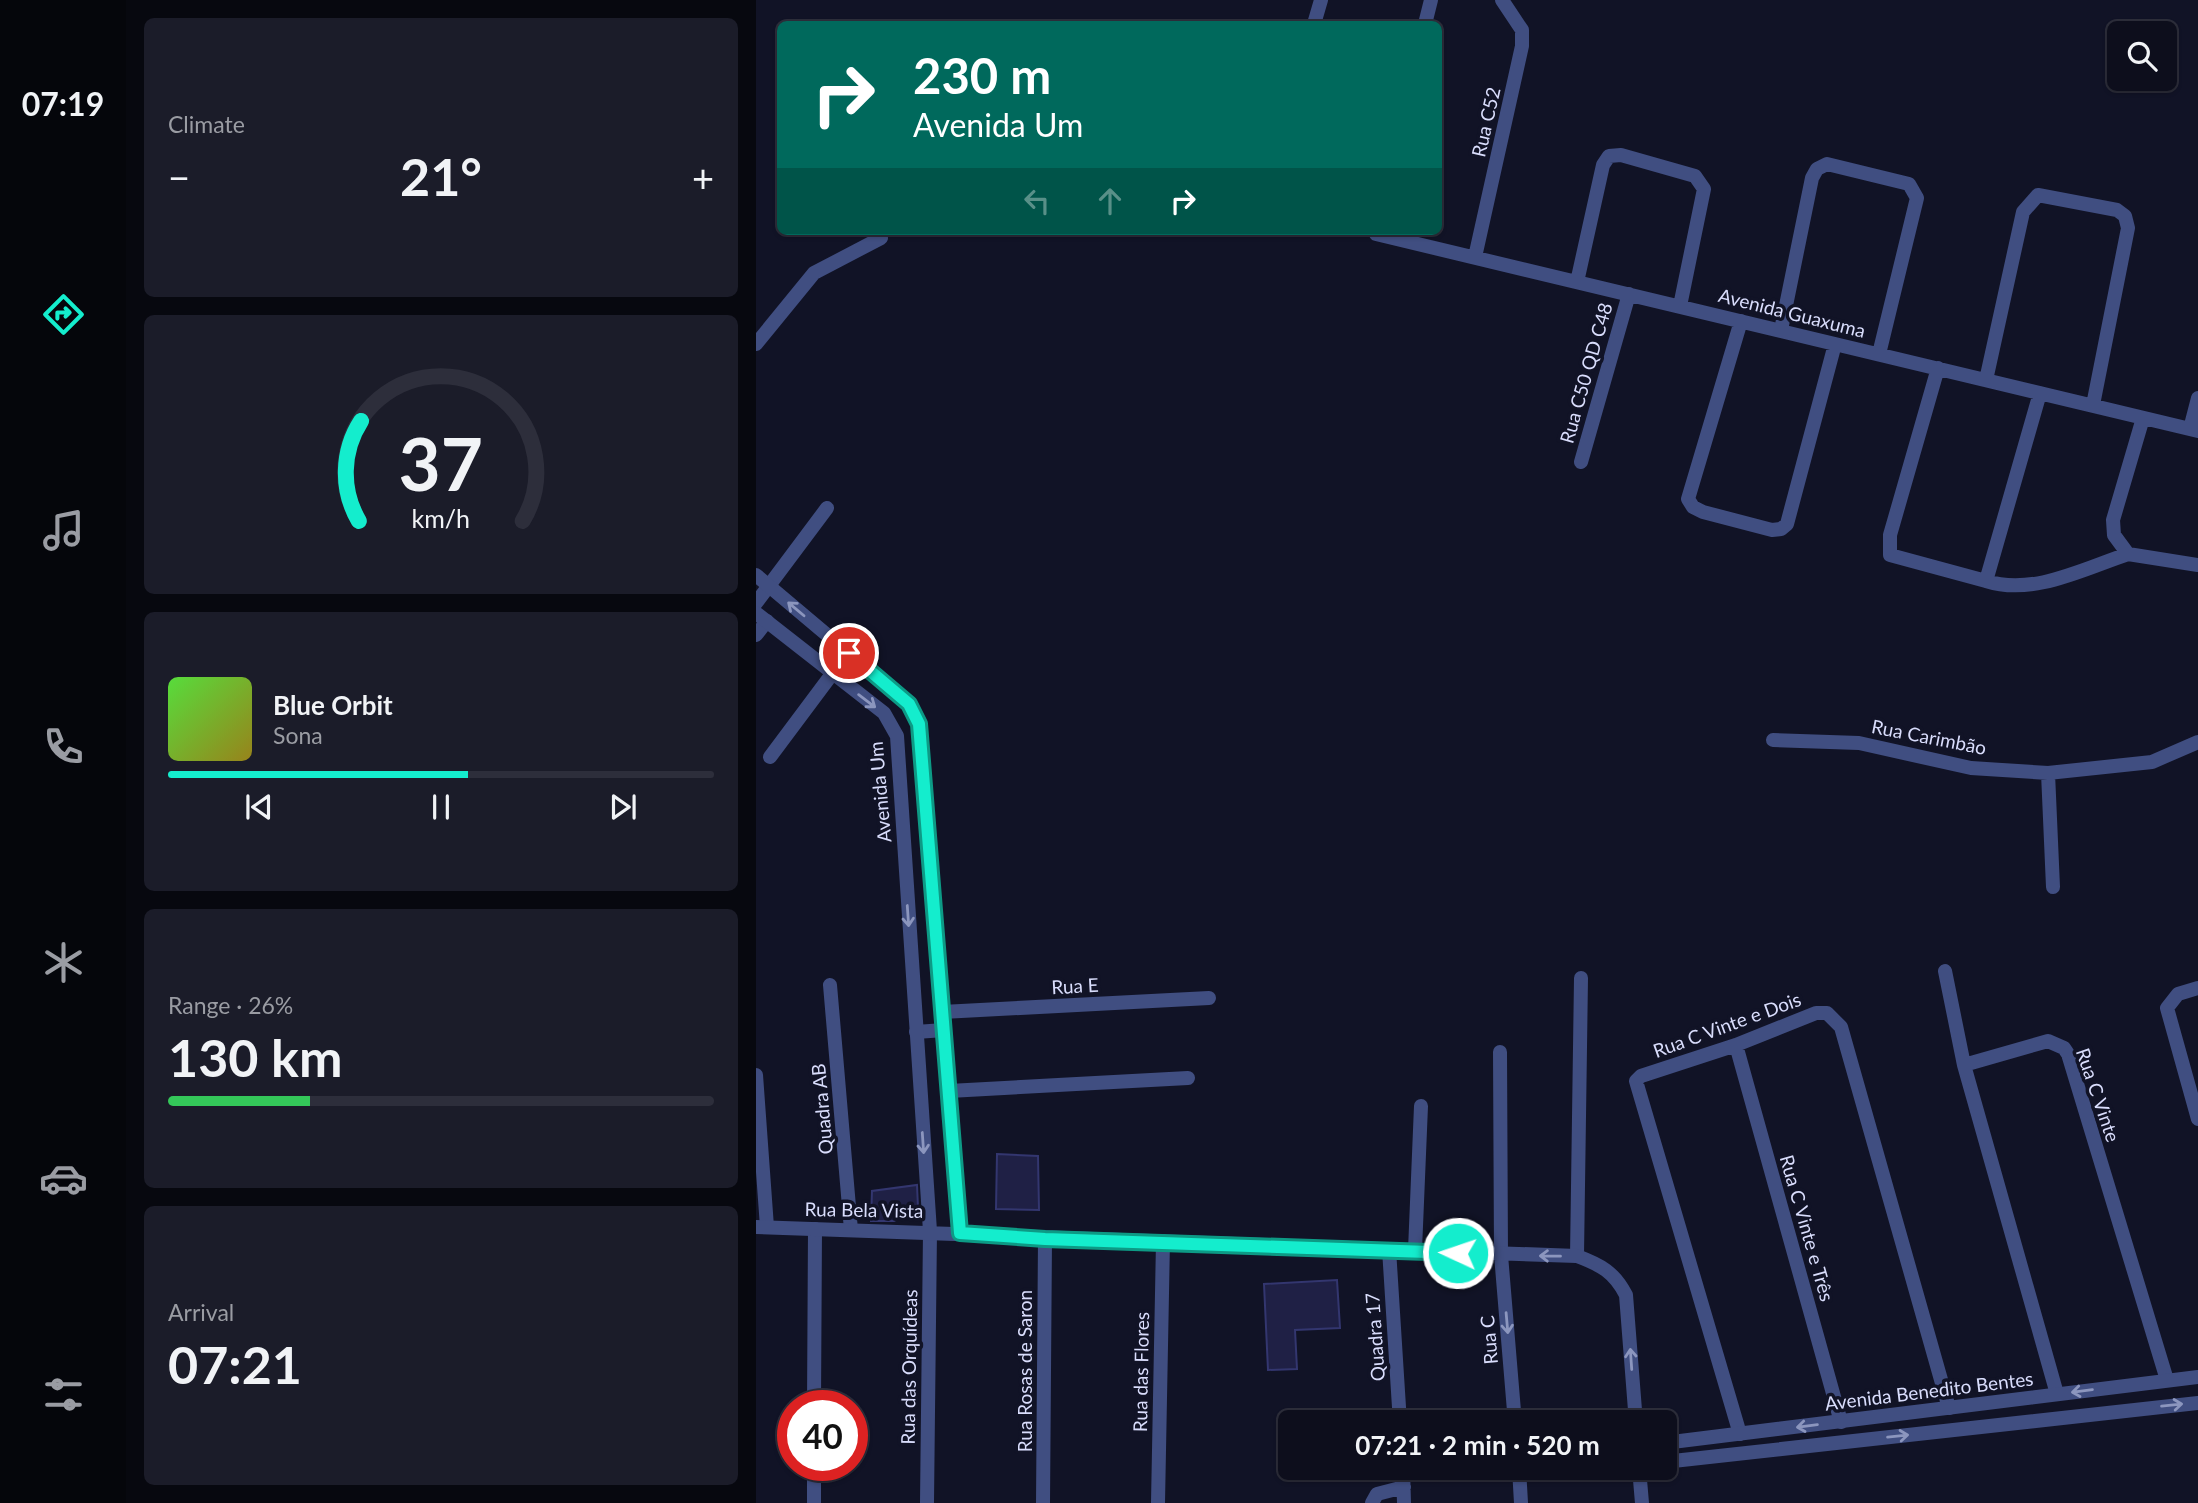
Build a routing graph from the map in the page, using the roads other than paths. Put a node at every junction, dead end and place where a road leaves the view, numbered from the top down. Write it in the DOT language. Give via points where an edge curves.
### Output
graph roads {
  1 [pos="1321,0"];
  2 [pos="1431,0"];
  3 [pos="1502,0"];
  4 [pos="1315,21"];
  5 [pos="1426,21"];
  6 [pos="1388,235"];
  7 [pos="881,238"];
  8 [pos="1475,257"];
  9 [pos="1577,282"];
  10 [pos="1629,294"];
  11 [pos="1680,306"];
  12 [pos="1741,321"];
  13 [pos="1780,331"];
  14 [pos="756,344"];
  15 [pos="1835,344"];
  16 [pos="1879,354"];
  17 [pos="1938,368"];
  18 [pos="1986,380"];
  19 [pos="2040,393"];
  20 [pos="2198,398"];
  21 [pos="2093,405"];
  22 [pos="2143,418"];
  23 [pos="2194,430"];
  24 [pos="1581,462"];
  25 [pos="827,508"];
  26 [pos="2128,554"];
  27 [pos="2198,565"];
  28 [pos="756,575"];
  29 [pos="1986,581"];
  30 [pos="769,586"];
  31 [pos="756,603"];
  32 [pos="762,617"];
  33 [pos="756,635"];
  34 [pos="832,674"];
  35 [pos="1773,740"];
  36 [pos="2198,741"];
  37 [pos="769,757"];
  38 [pos="2048,773"];
  39 [pos="2053,887"];
  40 [pos="1945,971"];
  41 [pos="1581,978"];
  42 [pos="830,985"];
  43 [pos="2198,988"];
  44 [pos="1209,998"];
  45 [pos="942,1012"];
  46 [pos="944,1030"];
  47 [pos="916,1032"];
  48 [pos="1736,1045"];
  49 [pos="1500,1052"];
  50 [pos="1964,1065"];
  51 [pos="756,1075"];
  52 [pos="1188,1078"];
  53 [pos="948,1091"];
  54 [pos="1421,1106"];
  55 [pos="2198,1119"];
  56 [pos="928,1202"];
  57 [pos="761,1227"];
  58 [pos="815,1229"];
  59 [pos="851,1230"];
  60 [pos="908,1231"];
  61 [pos="930,1231"];
  62 [pos="960,1233"];
  63 [pos="1045,1239"];
  64 [pos="1163,1241"];
  65 [pos="1389,1250"];
  66 [pos="1415,1250"];
  67 [pos="1501,1255"];
  68 [pos="1577,1256"];
  69 [pos="2198,1377"];
  70 [pos="2167,1380"];
  71 [pos="2125,1386"];
  72 [pos="814,1390"];
  73 [pos="2057,1394"];
  74 [pos="2198,1403"];
  75 [pos="1949,1408"];
  76 [pos="1399,1410"];
  77 [pos="1514,1410"];
  78 [pos="1635,1410"];
  79 [pos="2130,1410"];
  80 [pos="1841,1422"];
  81 [pos="1740,1434"];
  82 [pos="1677,1441"];
  83 [pos="1677,1461"];
  84 [pos="1404,1480"];
  85 [pos="1519,1480"];
  86 [pos="1640,1480"];
  87 [pos="814,1481"];
  88 [pos="1404,1488"];
  89 [pos="814,1503"];
  90 [pos="927,1503"];
  91 [pos="1043,1503"];
  92 [pos="1158,1503"];
  93 [pos="1372,1503"];
  94 [pos="1404,1503"];
  95 [pos="1521,1503"];
  96 [pos="1642,1503"];
  1 -- 4 [label="street"];
  2 -- 5 [label="street"];
  3 -- 8 [label="street, Rua C52" via="1522,30 1522,46"];
  6 -- 8 [label="street, Avenida Guaxuma"];
  7 -- 14 [label="street" via="814,274"];
  8 -- 9 [label="street, Avenida Guaxuma"];
  9 -- 10 [label="street, Avenida Guaxuma"];
  9 -- 11 [label="street" via="1603,165 1609,156 1621,155 1695,176 1704,188"];
  10 -- 11 [label="street, Avenida Guaxuma"];
  10 -- 24 [label="street, Rua C50 QD C48"];
  11 -- 12 [label="street, Avenida Guaxuma"];
  12 -- 13 [label="street, Avenida Guaxuma"];
  12 -- 15 [label="street" via="1688,499 1703,512 1772,530 1787,524"];
  13 -- 15 [label="street, Avenida Guaxuma"];
  13 -- 16 [label="street" via="1812,178 1828,164 1909,184 1916,198"];
  15 -- 16 [label="street, Avenida Guaxuma"];
  16 -- 17 [label="street, Avenida Guaxuma"];
  17 -- 18 [label="street, Avenida Guaxuma"];
  17 -- 29 [label="street" via="1890,535 1890,555"];
  18 -- 19 [label="street, Avenida Guaxuma"];
  18 -- 21 [label="street" via="2029,201 2038,195 2117,210 2125,216 2127,228"];
  19 -- 21 [label="street, Avenida Guaxuma"];
  19 -- 29 [label="street"];
  20 -- 23 [label="street"];
  21 -- 22 [label="street, Avenida Guaxuma"];
  22 -- 23 [label="street, Avenida Guaxuma"];
  22 -- 26 [label="street" via="2113,520 2114,535"];
  25 -- 30 [label="street"];
  26 -- 27 [label="street"];
  26 -- 29 [label="street" via="2039,584 2004,586"];
  28 -- 30 [label="street"];
  30 -- 31 [label="street"];
  45 -- 30 [label="street, one-way" via="919,724 909,704"];
  32 -- 33 [label="street"];
  32 -- 34 [label="street, Avenida Um"];
  34 -- 37 [label="street"];
  34 -- 47 [label="street, Avenida Um, one-way" via="884,713 897,736"];
  35 -- 38 [label="street, Rua Carimbão" via="1859,743 1971,768"];
  36 -- 38 [label="street, Rua Carimbão" via="2152,762"];
  38 -- 39 [label="street"];
  40 -- 50 [label="street"];
  41 -- 68 [label="street"];
  42 -- 59 [label="street, Quadra AB"];
  43 -- 55 [label="street" via="2178,994 2167,1008"];
  44 -- 45 [label="street, Rua E"];
  45 -- 46 [label="street"];
  46 -- 47 [label="street"];
  46 -- 53 [label="street"];
  47 -- 56 [label="street, Avenida Um, one-way"];
  48 -- 75 [label="street, Rua C Vinte e Dois" via="1816,1013 1827,1013 1840,1027"];
  48 -- 80 [label="street, Rua C Vinte e Três"];
  48 -- 81 [label="street, Rua C Vinte e Dois" via="1641,1076 1636,1087"];
  49 -- 67 [label="street, Rua C"];
  50 -- 70 [label="street, Rua C Vinte" via="2048,1041 2064,1048"];
  50 -- 73 [label="street"];
  51 -- 57 [label="street"];
  52 -- 53 [label="street"];
  53 -- 62 [label="street"];
  54 -- 66 [label="street"];
  56 -- 60 [label="street"];
  56 -- 61 [label="street, Avenida Um"];
  57 -- 58 [label="street, Rua Bela Vista"];
  58 -- 59 [label="street, Rua Bela Vista"];
  58 -- 72 [label="street"];
  59 -- 60 [label="street, Rua Bela Vista"];
  60 -- 61 [label="street, Rua Bela Vista"];
  61 -- 62 [label="street, Rua Bela Vista"];
  61 -- 90 [label="street, Rua das Orquídeas"];
  62 -- 63 [label="street, Rua Bela Vista"];
  63 -- 64 [label="street, Rua Bela Vista"];
  63 -- 91 [label="street, Rua Rosas de Saron"];
  64 -- 65 [label="street, Rua Bela Vista"];
  64 -- 92 [label="street, Rua das Flores"];
  65 -- 66 [label="street, Rua Bela Vista"];
  65 -- 76 [label="street, Quadra 17"];
  66 -- 67 [label="street, Rua Bela Vista"];
  68 -- 67 [label="street, Rua Bela Vista, one-way"];
  67 -- 77 [label="street, Rua C, one-way"];
  78 -- 68 [label="street, Rua Bela Vista, one-way" via="1626,1295 1618,1278 1603,1266"];
  69 -- 70 [label="street, Avenida Benedito Bentes"];
  70 -- 71 [label="street, Avenida Benedito Bentes"];
  71 -- 73 [label="street, Avenida Benedito Bentes, one-way"];
  71 -- 79 [label="street"];
  73 -- 75 [label="street, Avenida Benedito Bentes"];
  79 -- 74 [label="street, Avenida Benedito Bentes, one-way"];
  75 -- 80 [label="street, Avenida Benedito Bentes"];
  83 -- 79 [label="street, Avenida Benedito Bentes, one-way"];
  80 -- 81 [label="street, Avenida Benedito Bentes, one-way"];
  81 -- 82 [label="street, Avenida Benedito Bentes"];
  84 -- 88 [label="street"];
  85 -- 95 [label="street"];
  86 -- 96 [label="street"];
  87 -- 89 [label="street"];
  88 -- 93 [label="street" via="1377,1494"];
  88 -- 94 [label="street"];
}
